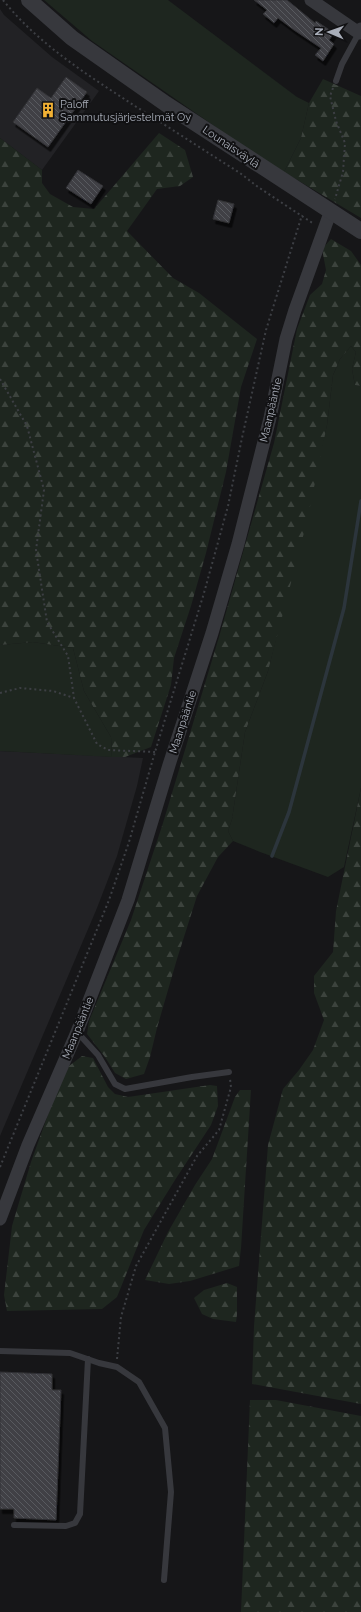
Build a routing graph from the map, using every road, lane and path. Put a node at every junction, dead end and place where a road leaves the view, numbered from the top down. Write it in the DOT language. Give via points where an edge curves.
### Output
graph roads {
  1 [pos="3,0"];
  2 [pos="28,0"];
  3 [pos="311,0"];
  4 [pos="360,31"];
  5 [pos="336,81"];
  6 [pos="330,212"];
  7 [pos="302,215"];
  8 [pos="323,230"];
  9 [pos="361,232"];
  10 [pos="0,379"];
  11 [pos="0,693"];
  12 [pos="74,698"];
  13 [pos="155,752"];
  14 [pos="77,1032"];
  15 [pos="229,1072"];
  16 [pos="0,1167"];
  17 [pos="0,1219"];
  18 [pos="0,1351"];
  19 [pos="88,1359"];
  20 [pos="116,1366"];
  21 [pos="14,1525"];
  22 [pos="164,1580"];
  1 -- 7 [label="path" via="14,14 54,49 101,84"];
  2 -- 6 [label="street, Lounaisväylä" via="72,38 166,104"];
  3 -- 4 [label="street"];
  4 -- 5 [label="lane"];
  5 -- 6 [label="path" via="330,96 345,143 343,172"];
  6 -- 8 [label="street, Maanpääntie"];
  6 -- 9 [label="street, Lounaisväylä"];
  7 -- 8 [label="path"];
  7 -- 13 [label="path" via="266,330 228,506"];
  8 -- 14 [label="street, Maanpääntie" via="286,339 270,418 212,633 128,900"];
  10 -- 12 [label="path" via="27,426 44,490 36,550 47,622 68,656"];
  11 -- 12 [label="path" via="20,688 53,691"];
  12 -- 13 [label="path" via="98,744 108,750"];
  13 -- 16 [label="path" via="109,900"];
  14 -- 15 [label="lane" via="98,1055 114,1084 125,1089"];
  14 -- 17 [label="street, Maanpääntie" via="28,1145"];
  15 -- 20 [label="path" via="231,1087 219,1130 197,1156 136,1266 121,1317"];
  18 -- 19 [label="lane" via="70,1353"];
  19 -- 20 [label="lane"];
  19 -- 21 [label="lane" via="80,1514 75,1523 66,1526"];
  20 -- 22 [label="lane" via="139,1382 165,1428 171,1492"];
}
